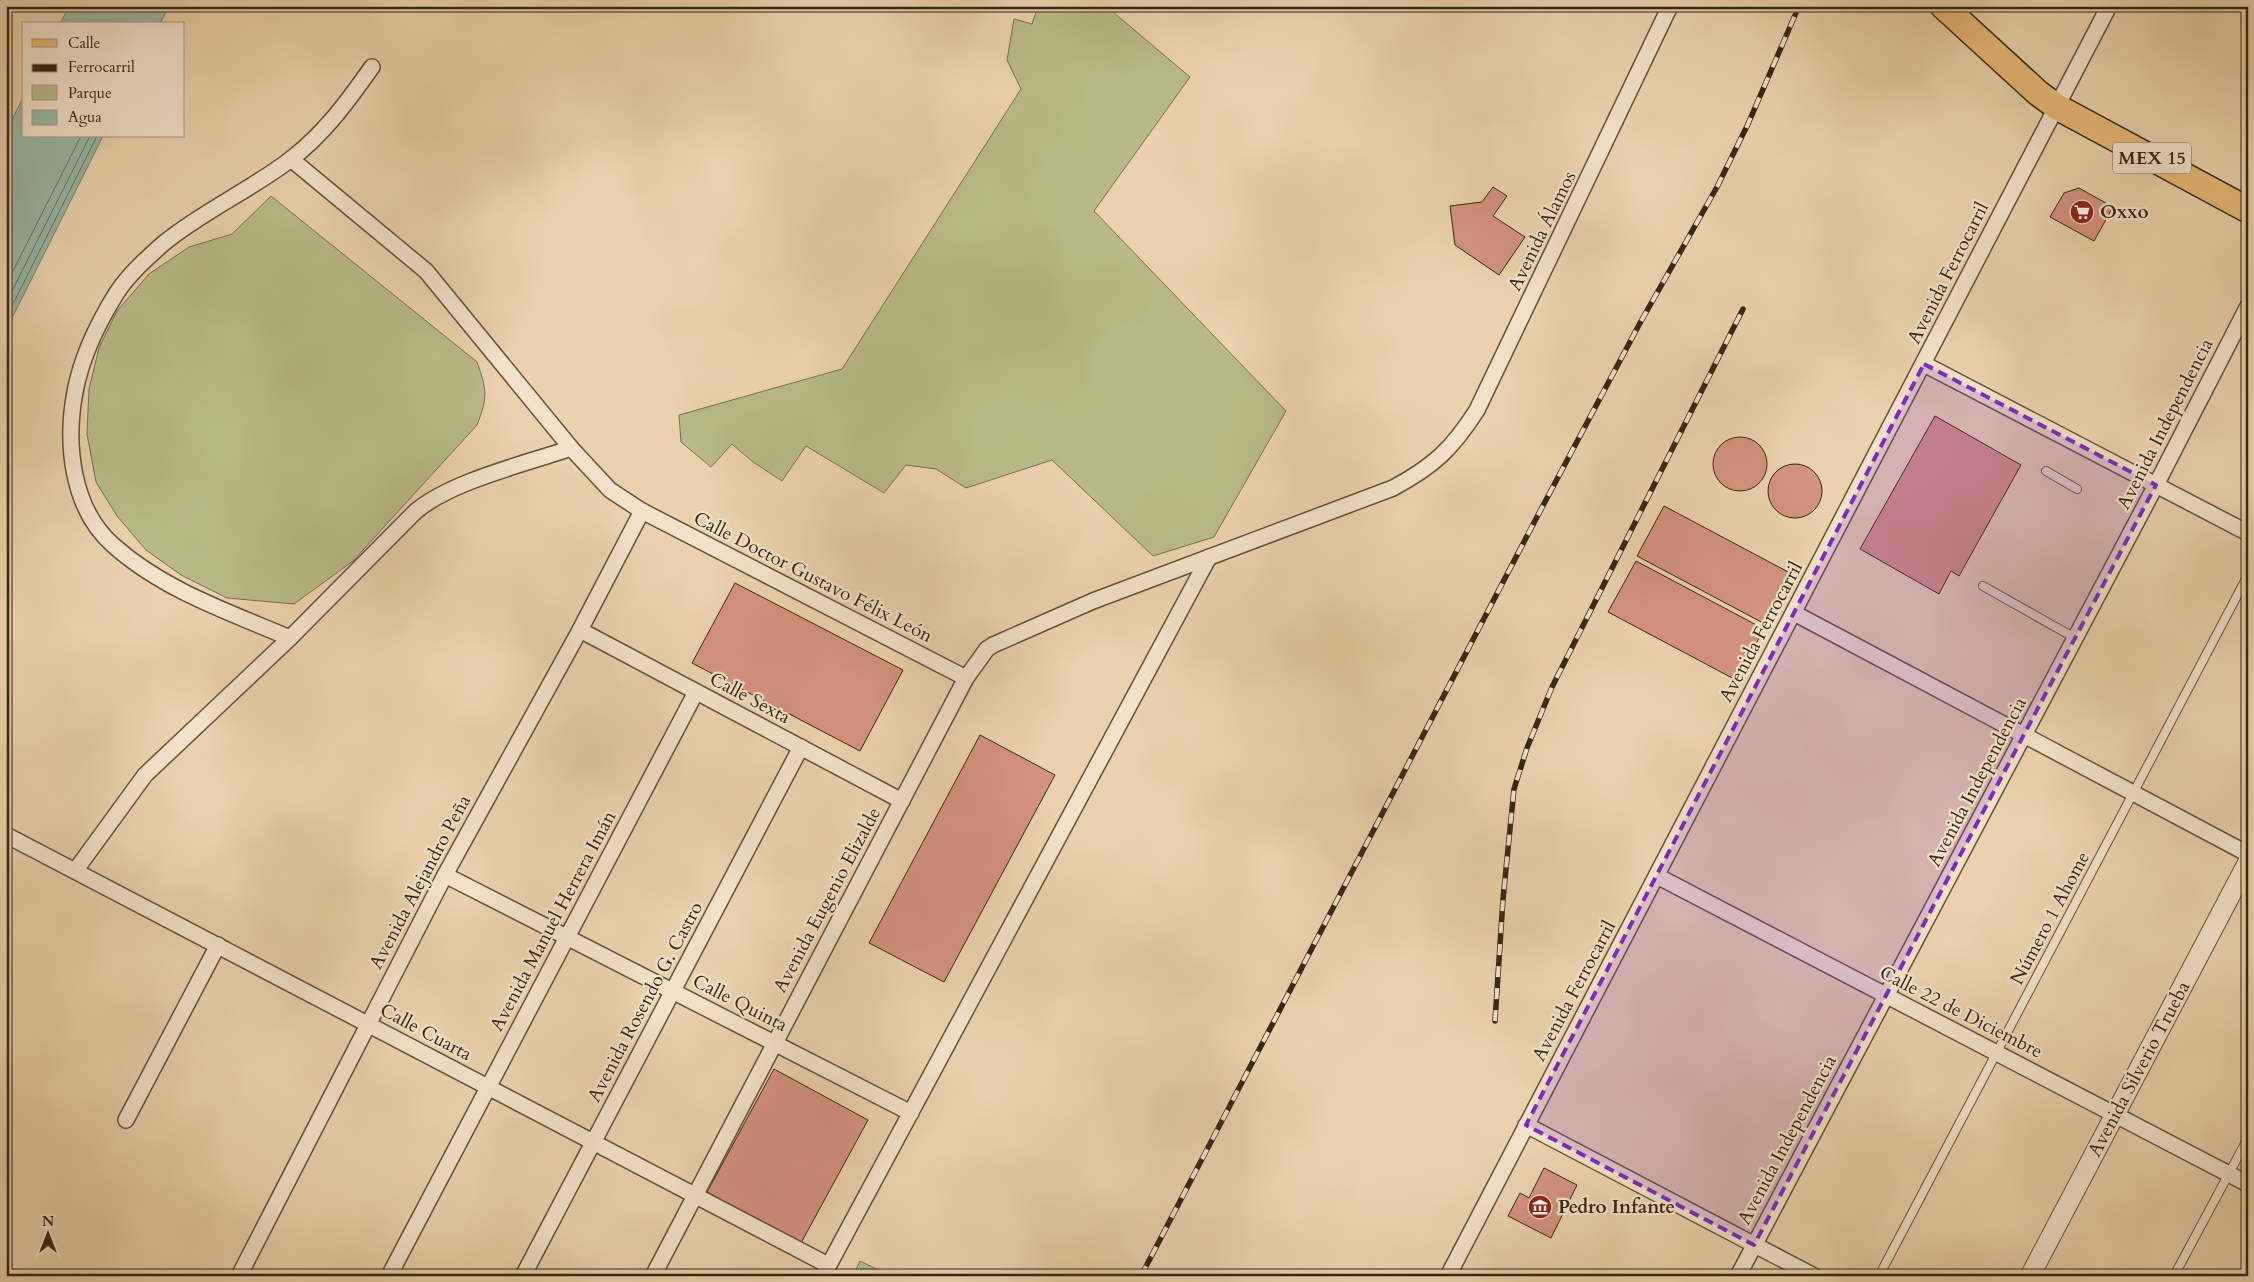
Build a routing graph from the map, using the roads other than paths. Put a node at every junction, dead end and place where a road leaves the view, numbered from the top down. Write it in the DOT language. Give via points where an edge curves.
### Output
graph roads {
  1 [pos="1670,6"];
  2 [pos="1943,6"];
  3 [pos="2109,6"];
  4 [pos="372,67"];
  5 [pos="2057,107"];
  6 [pos="291,159"];
  7 [pos="2248,210"];
  8 [pos="2248,306"];
  9 [pos="1924,364"];
  10 [pos="570,448"];
  11 [pos="2046,471"];
  12 [pos="2156,485"];
  13 [pos="2077,489"];
  14 [pos="642,511"];
  15 [pos="2248,533"];
  16 [pos="1209,557"];
  17 [pos="2248,575"];
  18 [pos="1983,586"];
  19 [pos="1794,613"];
  20 [pos="580,630"];
  21 [pos="290,638"];
  22 [pos="2075,638"];
  23 [pos="966,678"];
  24 [pos="696,692"];
  25 [pos="2023,736"];
  26 [pos="801,747"];
  27 [pos="2134,794"];
  28 [pos="902,801"];
  29 [pos="6,835"];
  30 [pos="2248,854"];
  31 [pos="2248,862"];
  32 [pos="75,871"];
  33 [pos="445,874"];
  34 [pos="1657,876"];
  35 [pos="567,937"];
  36 [pos="218,946"];
  37 [pos="673,991"];
  38 [pos="1886,996"];
  39 [pos="368,1024"];
  40 [pos="775,1043"];
  41 [pos="1997,1053"];
  42 [pos="488,1087"];
  43 [pos="911,1113"];
  44 [pos="2115,1115"];
  45 [pos="126,1120"];
  46 [pos="1526,1126"];
  47 [pos="2248,1138"];
  48 [pos="593,1142"];
  49 [pos="2228,1174"];
  50 [pos="2248,1184"];
  51 [pos="695,1196"];
  52 [pos="1754,1245"];
  53 [pos="825,1270"];
  54 [pos="239,1276"];
  55 [pos="389,1276"];
  56 [pos="523,1276"];
  57 [pos="652,1276"];
  58 [pos="1448,1276"];
  59 [pos="1738,1276"];
  60 [pos="1814,1276"];
  61 [pos="1879,1276"];
  62 [pos="2030,1276"];
  63 [pos="2174,1276"];
  1 -- 16 [label="street, Avenida Álamos" via="1477,410 1458,438 1434,463 1393,488"];
  2 -- 5 [label="main road, MEX 15"];
  3 -- 5 [label="street, Avenida Ferrocarril"];
  4 -- 6 [label="street" via="332,121"];
  5 -- 7 [label="main road, MEX 15"];
  5 -- 9 [label="street, Avenida Ferrocarril"];
  6 -- 10 [label="street, Calle Doctor Gustavo Félix León" via="426,271"];
  6 -- 21 [label="street" via="164,243 117,292 83,363 75,392 71,428 72,456 84,505 94,526 112,544 140,568 175,587"];
  8 -- 12 [label="street, Avenida Independencia"];
  9 -- 12 [label="street"];
  9 -- 19 [label="street, Avenida Ferrocarril"];
  10 -- 14 [label="street, Calle Doctor Gustavo Félix León" via="610,490"];
  10 -- 21 [label="street" via="431,498 388,537"];
  11 -- 13 [label="lane"];
  12 -- 15 [label="street"];
  12 -- 22 [label="street, Avenida Independencia"];
  14 -- 20 [label="street, Avenida Alejandro Peña"];
  14 -- 23 [label="street, Calle Doctor Gustavo Félix León"];
  16 -- 23 [label="street, Avenida Eugenio Elizalde" via="1094,601 987,649"];
  16 -- 43 [label="street"];
  17 -- 27 [label="lane, Número 1 Ahome"];
  18 -- 22 [label="lane"];
  19 -- 25 [label="street"];
  19 -- 34 [label="street, Avenida Ferrocarril"];
  20 -- 24 [label="street, Calle Sexta"];
  20 -- 33 [label="street, Avenida Alejandro Peña"];
  21 -- 32 [label="street" via="145,775"];
  22 -- 25 [label="street, Avenida Independencia"];
  23 -- 28 [label="street, Avenida Eugenio Elizalde"];
  24 -- 26 [label="street, Calle Sexta"];
  24 -- 35 [label="street, Avenida Manuel Herrera Imán"];
  25 -- 27 [label="street"];
  25 -- 38 [label="street, Avenida Independencia"];
  26 -- 28 [label="street, Calle Sexta"];
  26 -- 37 [label="street, Avenida Rosendo G. Castro"];
  27 -- 30 [label="street"];
  27 -- 41 [label="lane, Número 1 Ahome"];
  28 -- 40 [label="street, Avenida Eugenio Elizalde"];
  29 -- 32 [label="street, Calle Cuarta"];
  31 -- 44 [label="street, Avenida Silverio Trueba"];
  32 -- 36 [label="street, Calle Cuarta"];
  33 -- 35 [label="street, Calle Quinta"];
  33 -- 39 [label="street, Avenida Alejandro Peña"];
  34 -- 38 [label="street, Calle 22 de Diciembre"];
  34 -- 46 [label="street, Avenida Ferrocarril"];
  35 -- 37 [label="street, Calle Quinta"];
  35 -- 42 [label="street, Avenida Manuel Herrera Imán"];
  36 -- 39 [label="street, Calle Cuarta"];
  36 -- 45 [label="street"];
  37 -- 40 [label="street, Calle Quinta"];
  37 -- 48 [label="street, Avenida Rosendo G. Castro"];
  38 -- 41 [label="street, Calle 22 de Diciembre"];
  38 -- 52 [label="street, Avenida Independencia"];
  39 -- 42 [label="street, Calle Cuarta"];
  39 -- 54 [label="street, Avenida Alejandro Peña"];
  40 -- 43 [label="street, Calle Quinta"];
  40 -- 51 [label="street, Avenida Eugenio Elizalde"];
  41 -- 44 [label="street, Calle 22 de Diciembre"];
  41 -- 61 [label="lane, Número 1 Ahome"];
  42 -- 48 [label="street, Calle Cuarta"];
  42 -- 55 [label="street, Avenida Manuel Herrera Imán"];
  43 -- 53 [label="street"];
  44 -- 49 [label="street, Calle 22 de Diciembre"];
  44 -- 62 [label="street, Avenida Silverio Trueba"];
  46 -- 52 [label="street"];
  46 -- 58 [label="street, Avenida Ferrocarril"];
  47 -- 49 [label="lane"];
  48 -- 51 [label="street, Calle Cuarta"];
  48 -- 56 [label="street, Avenida Rosendo G. Castro"];
  49 -- 50 [label="street, Calle 22 de Diciembre"];
  49 -- 63 [label="lane"];
  51 -- 53 [label="street, Calle Cuarta"];
  51 -- 57 [label="street, Avenida Eugenio Elizalde"];
  52 -- 59 [label="street, Avenida Independencia"];
  52 -- 60 [label="street"];
}
